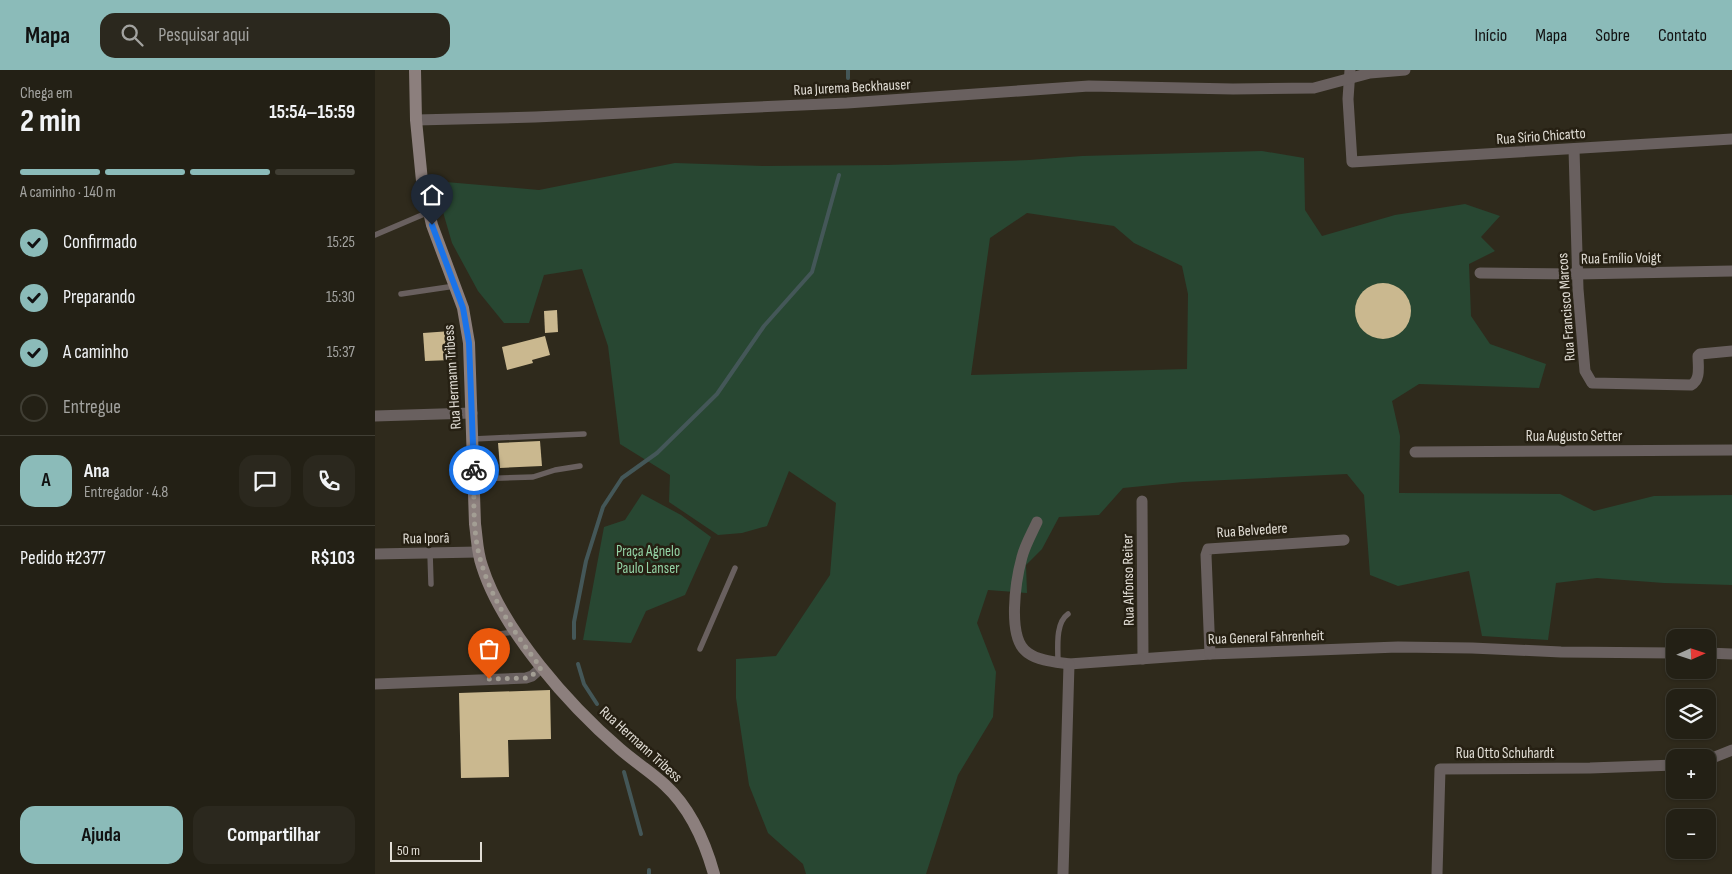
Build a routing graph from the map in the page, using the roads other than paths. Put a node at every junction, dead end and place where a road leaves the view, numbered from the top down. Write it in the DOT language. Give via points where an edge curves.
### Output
graph roads {
  1 [pos="415,70"];
  2 [pos="1405,70"];
  3 [pos="1349,75"];
  4 [pos="416,120"];
  5 [pos="1732,138"];
  6 [pos="1574,149"];
  7 [pos="429,212"];
  8 [pos="375,235"];
  9 [pos="1732,271"];
  10 [pos="1480,273"];
  11 [pos="1577,274"];
  12 [pos="455,286"];
  13 [pos="401,294"];
  14 [pos="1732,351"];
  15 [pos="472,413"];
  16 [pos="375,416"];
  17 [pos="584,434"];
  18 [pos="473,438"];
  19 [pos="1732,450"];
  20 [pos="1415,452"];
  21 [pos="580,466"];
  22 [pos="474,479"];
  23 [pos="1142,501"];
  24 [pos="1037,522"];
  25 [pos="1344,540"];
  26 [pos="478,552"];
  27 [pos="431,553"];
  28 [pos="375,554"];
  29 [pos="735,568"];
  30 [pos="431,584"];
  31 [pos="1067,614"];
  32 [pos="516,632"];
  33 [pos="700,649"];
  34 [pos="1666,653"];
  35 [pos="1716,653"];
  36 [pos="1210,654"];
  37 [pos="1732,654"];
  38 [pos="472,655"];
  39 [pos="1143,659"];
  40 [pos="1063,663"];
  41 [pos="541,668"];
  42 [pos="375,684"];
  43 [pos="1732,750"];
  44 [pos="1716,756"];
  45 [pos="1666,765"];
  46 [pos="714,874"];
  47 [pos="1063,874"];
  48 [pos="1437,874"];
  1 -- 4 [label="main road, Rua Hermann Tribess"];
  2 -- 3 [label="street, Rua Jurema Beckhauser"];
  3 -- 4 [label="street, Rua Jurema Beckhauser" via="1314,88 1089,86 847,103"];
  3 -- 6 [label="street, Rua Sírio Chicatto" via="1352,162"];
  4 -- 7 [label="main road, Rua Hermann Tribess" via="422,181"];
  5 -- 6 [label="street, Rua Sírio Chicatto"];
  6 -- 11 [label="street, Rua Francisco Marcos"];
  7 -- 8 [label="lane"];
  7 -- 12 [label="main road, Rua Hermann Tribess"];
  9 -- 11 [label="street, Rua Emílio Voigt"];
  10 -- 11 [label="street, Rua Emílio Voigt"];
  11 -- 14 [label="street, Rua Francisco Marcos" via="1585,371 1592,383 1691,385 1698,379 1700,354"];
  12 -- 13 [label="lane"];
  12 -- 15 [label="main road, Rua Hermann Tribess" via="463,308 469,343"];
  15 -- 16 [label="street"];
  15 -- 18 [label="main road, Rua Hermann Tribess"];
  17 -- 18 [label="lane"];
  18 -- 22 [label="main road, Rua Hermann Tribess"];
  19 -- 20 [label="street, Rua Augusto Setter"];
  21 -- 22 [label="lane" via="533,477"];
  22 -- 26 [label="main road, Rua Hermann Tribess"];
  23 -- 39 [label="street, Rua Alfonso Reiter"];
  24 -- 40 [label="street" via="1017,580 1016,632 1027,653"];
  25 -- 36 [label="street, Rua Belvedere" via="1208,549"];
  26 -- 27 [label="street, Rua Iporã"];
  26 -- 32 [label="main road, Rua Hermann Tribess" via="491,590"];
  27 -- 28 [label="street, Rua Iporã"];
  27 -- 30 [label="lane"];
  29 -- 33 [label="lane"];
  31 -- 40 [label="lane" via="1060,628"];
  32 -- 38 [label="lane" via="478,637 474,640"];
  32 -- 41 [label="main road, Rua Hermann Tribess"];
  34 -- 36 [label="street, Rua General Fahrenheit" via="1398,647"];
  35 -- 37 [label="street"];
  36 -- 39 [label="street, Rua General Fahrenheit"];
  39 -- 40 [label="street, Rua General Fahrenheit"];
  40 -- 47 [label="street"];
  41 -- 42 [label="street" via="526,678"];
  41 -- 46 [label="main road, Rua Hermann Tribess" via="599,729 667,786 684,805"];
  43 -- 44 [label="street"];
  45 -- 48 [label="street, Rua Otto Schuhardt" via="1440,769"];
}
